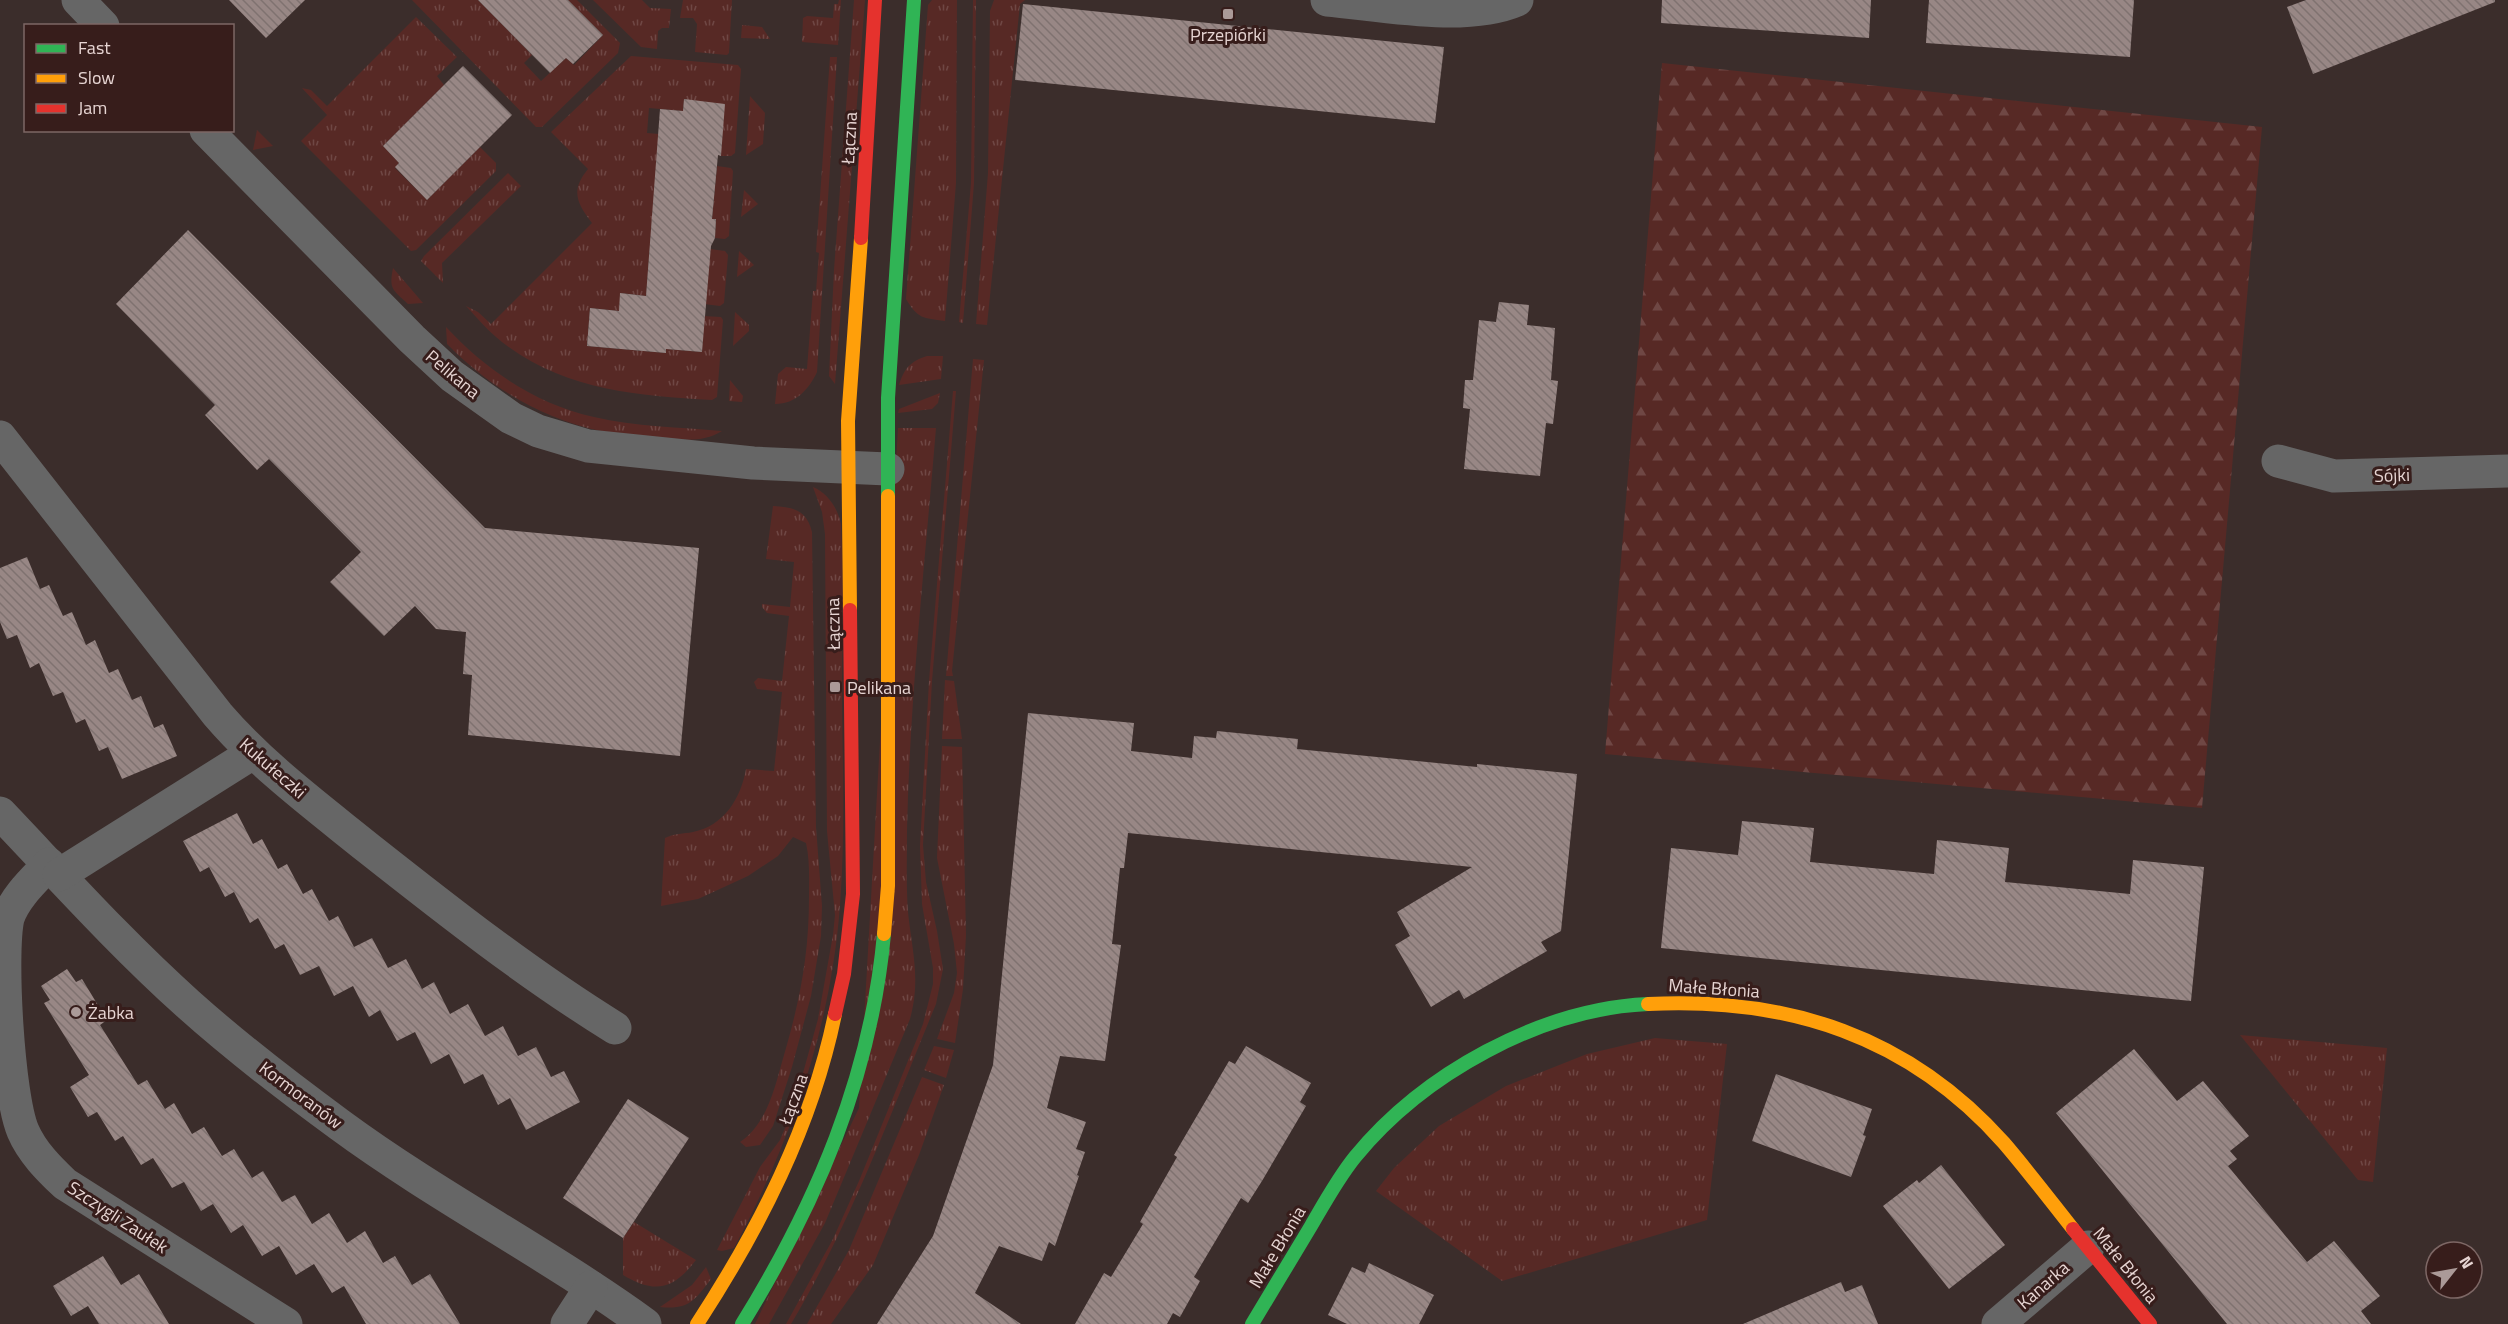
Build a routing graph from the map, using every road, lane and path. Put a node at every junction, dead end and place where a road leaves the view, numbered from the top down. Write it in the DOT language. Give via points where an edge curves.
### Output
graph roads {
  1 [pos="78,0"];
  2 [pos="875,0"];
  3 [pos="914,0"];
  4 [pos="1327,0"];
  5 [pos="1517,0"];
  6 [pos="101,24"];
  7 [pos="208,132"];
  8 [pos="0,437"];
  9 [pos="2278,461"];
  10 [pos="848,467"];
  11 [pos="888,469"];
  12 [pos="2508,471"];
  13 [pos="253,753"];
  14 [pos="0,813"];
  15 [pos="54,869"];
  16 [pos="615,1028"];
  17 [pos="2088,1246"];
  18 [pos="591,1287"];
  19 [pos="286,1324"];
  20 [pos="567,1324"];
  21 [pos="645,1324"];
  22 [pos="698,1324"];
  23 [pos="742,1324"];
  24 [pos="1252,1324"];
  25 [pos="1998,1324"];
  26 [pos="2151,1324"];
  1 -- 6 [label="street"];
  2 -- 10 [label="street, Łączna"];
  3 -- 11 [label="street" via="891,330"];
  4 -- 5 [label="street" via="1453,11 1483,9"];
  7 -- 10 [label="street, Pelikana" via="412,339 452,376 512,418 538,431 588,446 753,463"];
  8 -- 13 [label="street, Kukułeczki" via="218,715"];
  9 -- 12 [label="street, Sójki" via="2334,476"];
  10 -- 11 [label="street, Pelikana"];
  10 -- 22 [label="street, Łączna" via="853,881 844,972 823,1068 795,1146 759,1225"];
  11 -- 23 [label="street" via="888,886 878,985 855,1084 830,1159 790,1246"];
  13 -- 15 [label="street, Szczygli Zaułek"];
  13 -- 16 [label="street, Kukułeczki" via="478,935 553,990"];
  14 -- 15 [label="street, Kormoranów"];
  15 -- 18 [label="street, Kormoranów" via="187,1003 294,1091 395,1164"];
  15 -- 19 [label="street, Szczygli Zaułek" via="14,905 3,943 10,1062 23,1131 42,1160 65,1184"];
  17 -- 24 [label="street, Małe Błonia" via="1986,1124 1897,1054 1846,1031 1770,1010 1678,1000 1628,1004 1532,1029 1500,1043 1448,1073 1400,1111 1360,1151 1334,1188"];
  17 -- 25 [label="street, Kanarka"];
  17 -- 26 [label="street, Małe Błonia"];
  18 -- 20 [label="street"];
  18 -- 21 [label="street, Kormoranów"];
}
